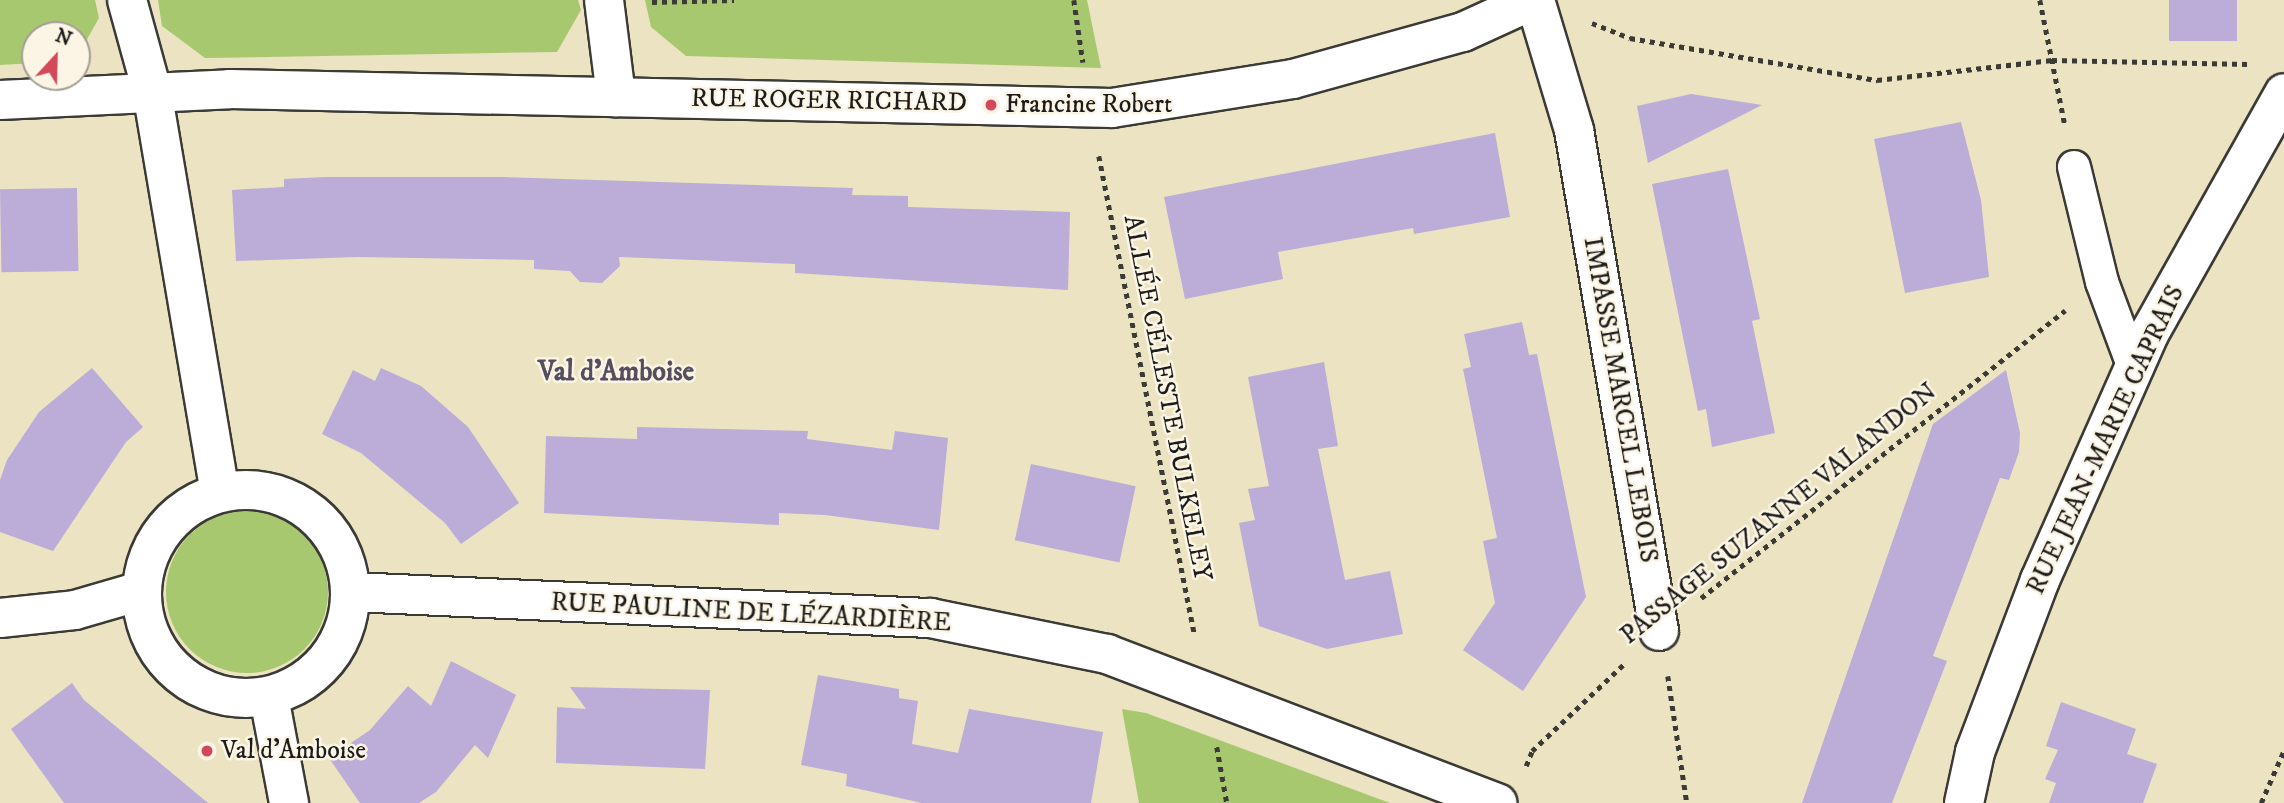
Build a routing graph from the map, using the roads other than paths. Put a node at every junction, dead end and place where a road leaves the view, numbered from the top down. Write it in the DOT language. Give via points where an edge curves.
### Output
graph roads {
  1 [pos="127,0"];
  2 [pos="604,0"];
  3 [pos="1534,0"];
  4 [pos="152,91"];
  5 [pos="2284,93"];
  6 [pos="616,97"];
  7 [pos="0,100"];
  8 [pos="2074,167"];
  9 [pos="2134,368"];
  10 [pos="220,492"];
  11 [pos="141,591"];
  12 [pos="352,593"];
  13 [pos="11,622"];
  14 [pos="1658,631"];
  15 [pos="269,697"];
  16 [pos="289,803"];
  17 [pos="1498,803"];
  18 [pos="1964,803"];
  1 -- 4 [label="street"];
  2 -- 6 [label="street"];
  3 -- 6 [label="street, RUE ROGER RICHARD" via="1463,32 1293,79 1089,107"];
  3 -- 14 [label="street, IMPASSE MARCEL LEBOIS" via="1574,130"];
  4 -- 6 [label="street, RUE ROGER RICHARD"];
  4 -- 7 [label="street, RUE ROGER RICHARD"];
  4 -- 10 [label="street"];
  5 -- 9 [label="street, RUE JEAN-MARIE CAPRAIS"];
  8 -- 9 [label="lane" via="2102,282"];
  9 -- 18 [label="street, RUE JEAN-MARIE CAPRAIS" via="2039,580 1975,752"];
  10 -- 11 [label="street" via="189,505 164,528 148,558"];
  10 -- 12 [label="street" via="252,489 283,495 311,510 337,543"];
  11 -- 13 [label="street" via="75,611"];
  11 -- 15 [label="street" via="149,632 158,651 180,675 217,694"];
  12 -- 15 [label="street" via="346,628 329,659 302,683"];
  12 -- 17 [label="street, RUE PAULINE DE LÉZARDIÈRE" via="930,618 1107,654"];
  15 -- 16 [label="street"];
}
